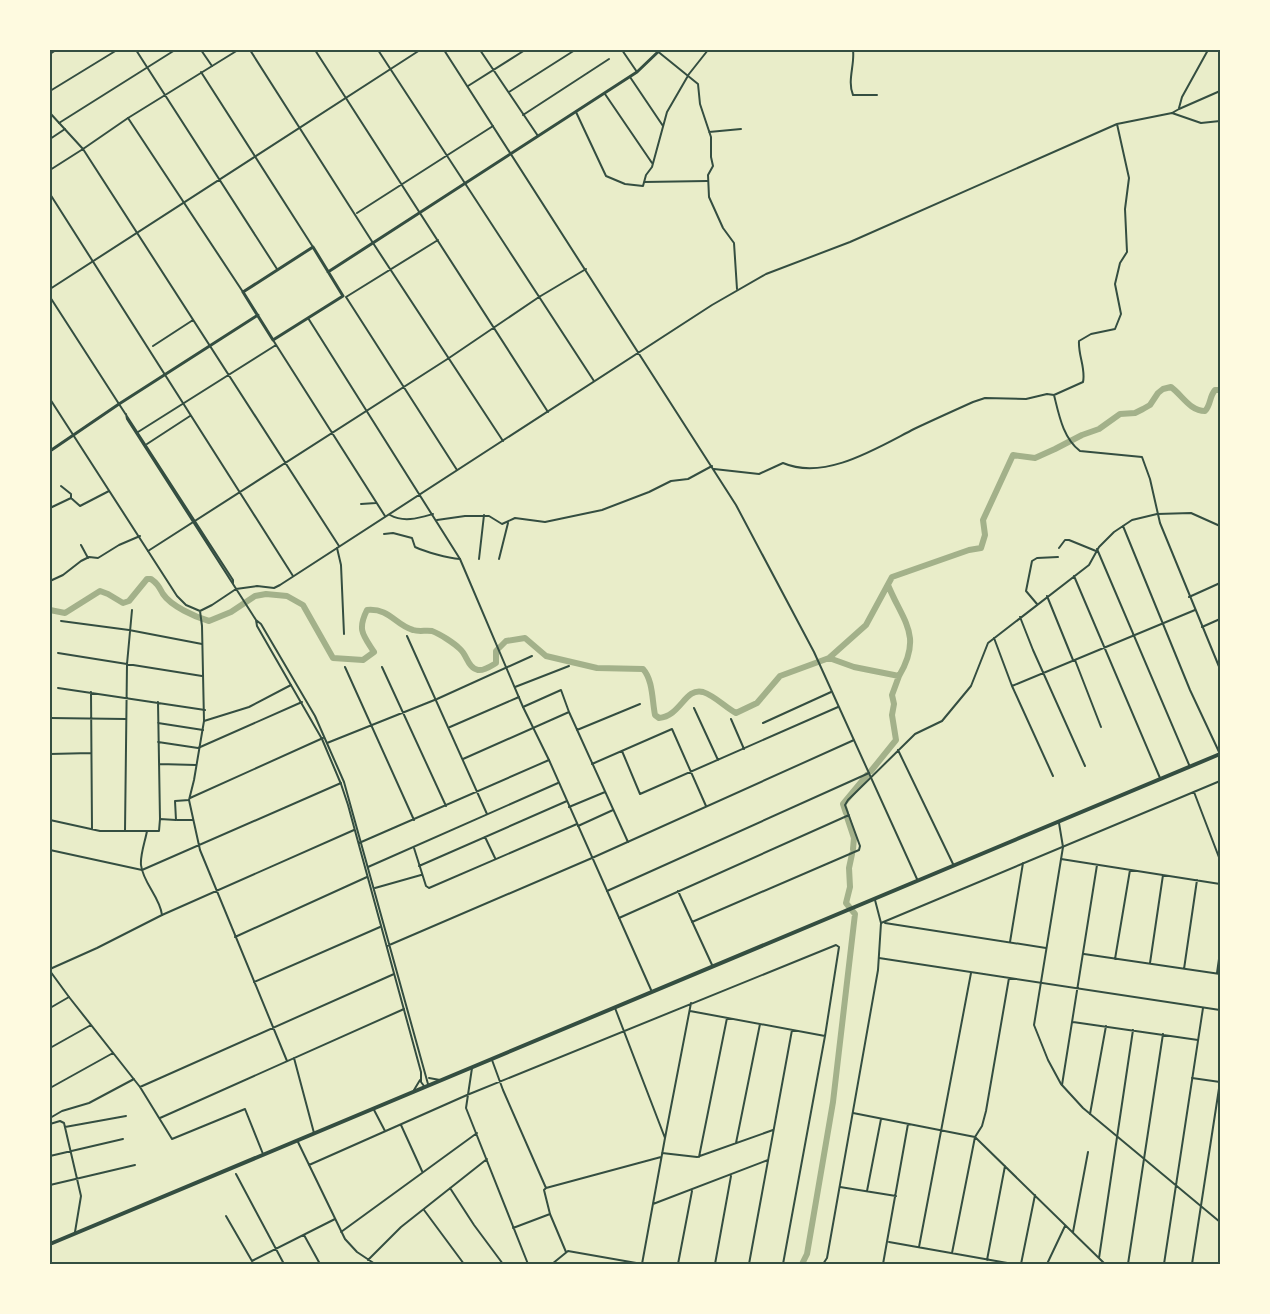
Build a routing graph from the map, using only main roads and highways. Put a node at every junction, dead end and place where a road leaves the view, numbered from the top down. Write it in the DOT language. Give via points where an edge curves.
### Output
graph roads {
  1 [pos="658,50"];
  2 [pos="328,272"];
  3 [pos="258,315"];
  4 [pos="50,452"];
  5 [pos="1220,754"];
  6 [pos="50,1244"];
  1 -- 2 [label="main road" via="637,72"];
  2 -- 3 [label="main road" via="313,247 243,292"];
  2 -- 3 [label="main road" via="345,297 273,340"];
  3 -- 4 [label="main road"];
  5 -- 6 [label="highway"];
}
